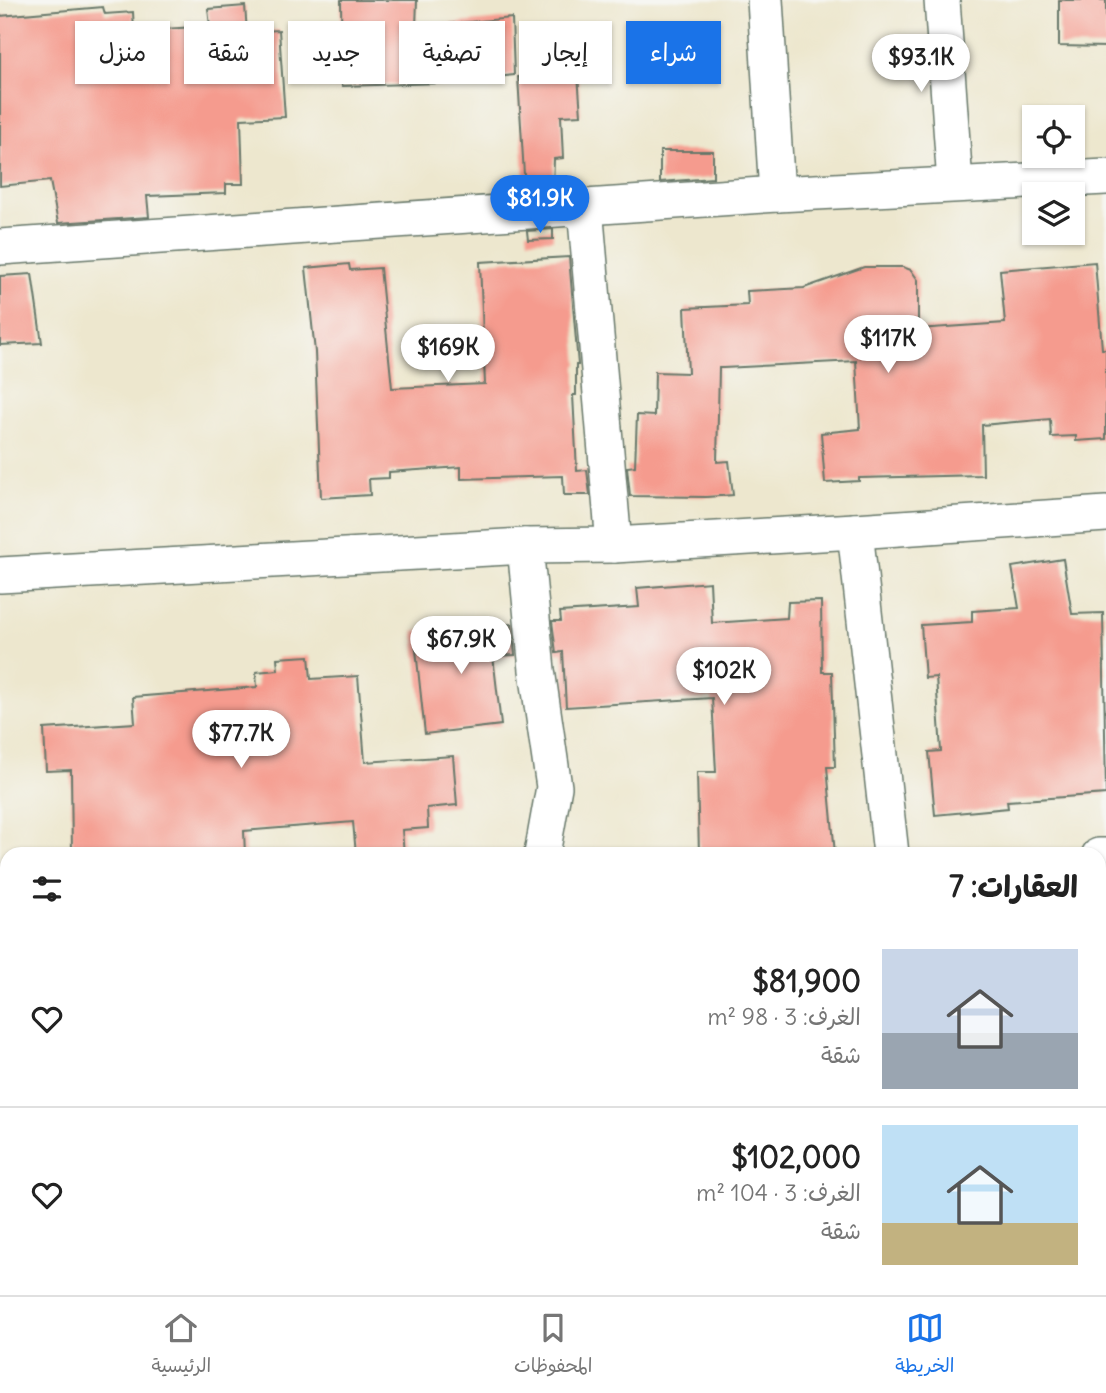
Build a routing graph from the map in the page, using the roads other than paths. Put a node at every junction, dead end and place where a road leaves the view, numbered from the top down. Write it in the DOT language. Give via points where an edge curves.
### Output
graph roads {
  1 [pos="765,0"];
  2 [pos="942,0"];
  3 [pos="1106,177"];
  4 [pos="955,184"];
  5 [pos="777,194"];
  6 [pos="585,206"];
  7 [pos="0,247"];
  8 [pos="1106,514"];
  9 [pos="855,531"];
  10 [pos="614,545"];
  11 [pos="525,546"];
  12 [pos="0,575"];
  13 [pos="543,847"];
  14 [pos="890,847"];
  1 -- 5 [label="street"];
  2 -- 4 [label="street"];
  3 -- 4 [label="street"];
  4 -- 5 [label="street"];
  5 -- 6 [label="street"];
  6 -- 7 [label="street"];
  6 -- 10 [label="street"];
  8 -- 9 [label="street"];
  9 -- 10 [label="street"];
  9 -- 14 [label="street"];
  10 -- 11 [label="street"];
  11 -- 12 [label="street"];
  11 -- 13 [label="street" via="554,787"];
}
